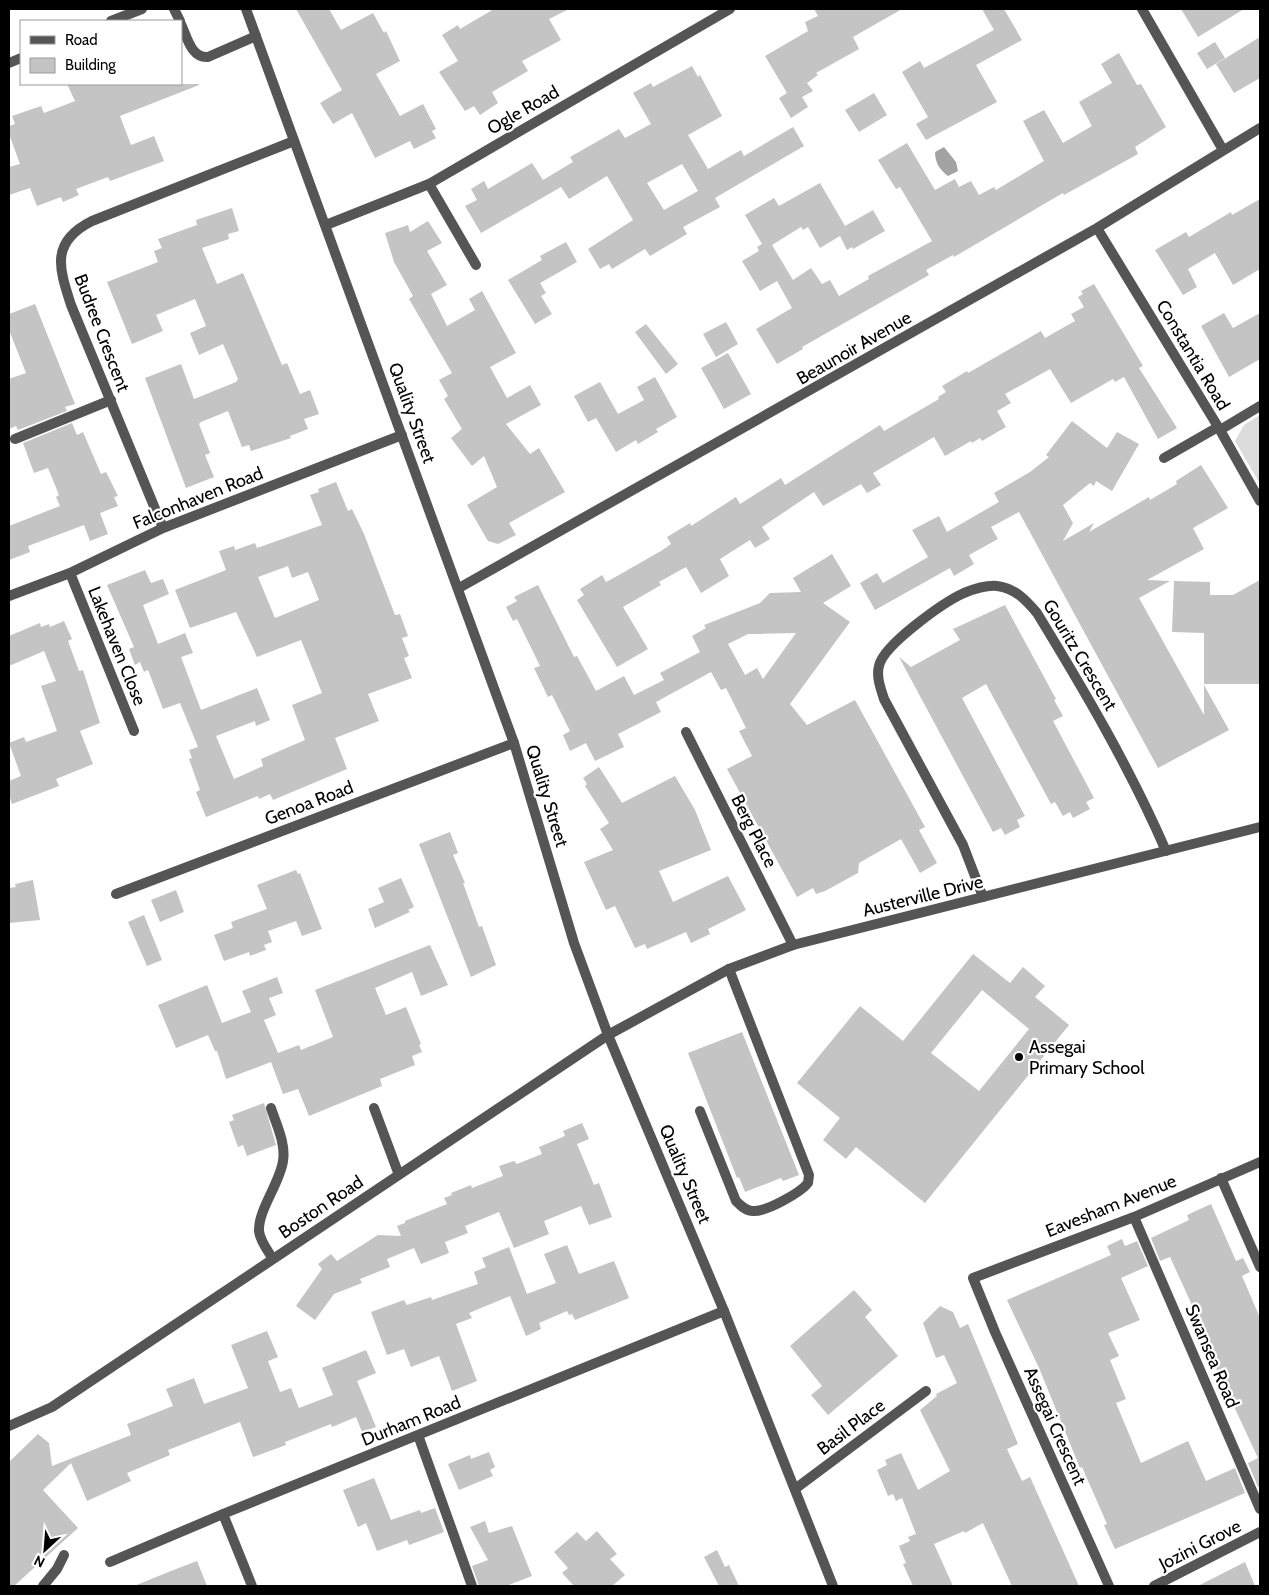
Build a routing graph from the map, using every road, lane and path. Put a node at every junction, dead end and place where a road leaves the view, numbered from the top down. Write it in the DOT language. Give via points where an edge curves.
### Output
graph roads {
  1 [pos="142,9"];
  2 [pos="246,9"];
  3 [pos="730,9"];
  4 [pos="1142,9"];
  5 [pos="114,20"];
  6 [pos="182,25"];
  7 [pos="256,36"];
  8 [pos="1260,128"];
  9 [pos="294,141"];
  10 [pos="1223,150"];
  11 [pos="428,184"];
  12 [pos="326,225"];
  13 [pos="1097,228"];
  14 [pos="476,265"];
  15 [pos="111,400"];
  16 [pos="1260,406"];
  17 [pos="1219,428"];
  18 [pos="402,434"];
  19 [pos="15,439"];
  20 [pos="1164,458"];
  21 [pos="1260,501"];
  22 [pos="164,528"];
  23 [pos="70,573"];
  24 [pos="459,588"];
  25 [pos="9,596"];
  26 [pos="134,731"];
  27 [pos="686,732"];
  28 [pos="514,743"];
  29 [pos="1260,827"];
  30 [pos="1166,851"];
  31 [pos="116,894"];
  32 [pos="983,897"];
  33 [pos="793,946"];
  34 [pos="729,969"];
  35 [pos="608,1035"];
  36 [pos="270,1108"];
  37 [pos="374,1108"];
  38 [pos="700,1111"];
  39 [pos="1260,1162"];
  40 [pos="399,1175"];
  41 [pos="1222,1178"];
  42 [pos="1134,1217"];
  43 [pos="273,1259"];
  44 [pos="1260,1267"];
  45 [pos="973,1278"];
  46 [pos="724,1311"];
  47 [pos="926,1391"];
  48 [pos="9,1426"];
  49 [pos="418,1435"];
  50 [pos="795,1489"];
  51 [pos="1260,1509"];
  52 [pos="223,1514"];
  53 [pos="1260,1532"];
  54 [pos="64,1555"];
  55 [pos="110,1562"];
  56 [pos="43,1586"];
  57 [pos="252,1586"];
  58 [pos="472,1586"];
  59 [pos="832,1586"];
  60 [pos="1110,1586"];
  61 [pos="1154,1586"];
  1 -- 5 [label="street"];
  2 -- 7 [label="street, Quality Street"];
  3 -- 11 [label="street, Ogle Road"];
  4 -- 10 [label="street"];
  6 -- 7 [label="street" via="194,52 200,57 208,57"];
  7 -- 9 [label="street, Quality Street"];
  8 -- 10 [label="street, Beaunoir Avenue"];
  9 -- 12 [label="street, Quality Street"];
  9 -- 15 [label="street, Budree Crescent" via="92,220 76,228 68,238 61,251 62,278"];
  10 -- 13 [label="street, Beaunoir Avenue"];
  11 -- 12 [label="street, Ogle Road"];
  11 -- 14 [label="street"];
  12 -- 18 [label="street, Quality Street"];
  13 -- 17 [label="street, Constantia Road"];
  13 -- 24 [label="street, Beaunoir Avenue"];
  15 -- 19 [label="street"];
  15 -- 22 [label="street, Budree Crescent"];
  16 -- 17 [label="street"];
  17 -- 20 [label="street"];
  17 -- 21 [label="street, Constantia Road"];
  18 -- 22 [label="street, Falconhaven Road"];
  18 -- 24 [label="street, Quality Street"];
  22 -- 23 [label="street, Falconhaven Road"];
  23 -- 25 [label="street, Falconhaven Road"];
  23 -- 26 [label="street, Lakehaven Close"];
  24 -- 28 [label="street, Quality Street"];
  27 -- 33 [label="street, Berg Place"];
  28 -- 31 [label="street, Genoa Road"];
  28 -- 35 [label="street, Quality Street" via="574,943"];
  29 -- 30 [label="street, Austerville Drive"];
  30 -- 32 [label="street, Austerville Drive"];
  30 -- 32 [label="street, Gouritz Crescent" via="1093,706 1037,613 1011,589 980,587 962,594 896,639 878,667 884,699 963,845"];
  32 -- 33 [label="street, Austerville Drive"];
  33 -- 34 [label="street, Austerville Drive"];
  34 -- 35 [label="street, Austerville Drive"];
  34 -- 38 [label="street" via="809,1175 808,1183 791,1196 756,1211 742,1207 736,1202"];
  35 -- 40 [label="street, Boston Road"];
  35 -- 46 [label="street, Quality Street"];
  36 -- 43 [label="street" via="283,1147 283,1161 259,1233"];
  37 -- 40 [label="street"];
  39 -- 41 [label="street, Eavesham Avenue"];
  40 -- 43 [label="street, Boston Road"];
  41 -- 42 [label="street, Eavesham Avenue"];
  41 -- 44 [label="street"];
  42 -- 45 [label="street, Eavesham Avenue"];
  42 -- 51 [label="street, Swansea Road"];
  43 -- 48 [label="street, Boston Road" via="52,1407"];
  45 -- 60 [label="street, Assegai Crescent" via="994,1332"];
  46 -- 49 [label="street, Durham Road"];
  46 -- 50 [label="street, Quality Street"];
  47 -- 50 [label="street, Basil Place"];
  49 -- 52 [label="street, Durham Road"];
  49 -- 58 [label="street"];
  50 -- 59 [label="street, Quality Street"];
  52 -- 55 [label="street, Durham Road"];
  52 -- 57 [label="street"];
  53 -- 61 [label="street, Jozini Grove"];
  54 -- 56 [label="street"];
}
